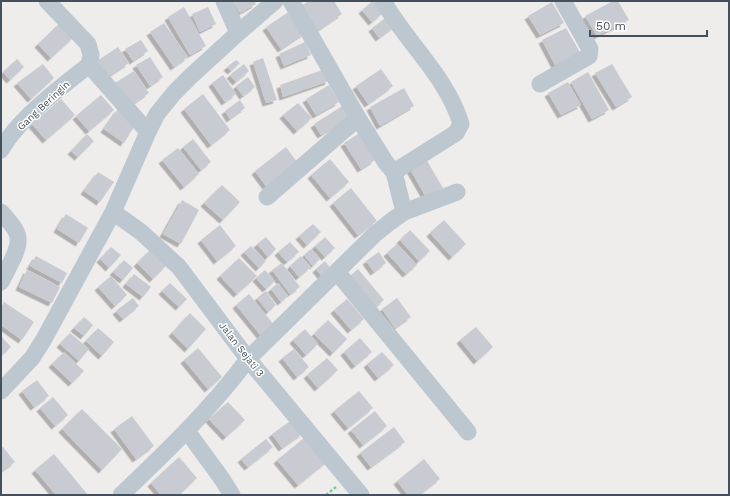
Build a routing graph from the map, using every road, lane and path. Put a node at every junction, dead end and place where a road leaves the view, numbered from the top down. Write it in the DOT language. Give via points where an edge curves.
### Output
graph roads {
  1 [pos="47,1"];
  2 [pos="224,1"];
  3 [pos="275,1"];
  4 [pos="291,1"];
  5 [pos="383,1"];
  6 [pos="563,1"];
  7 [pos="238,33"];
  8 [pos="89,65"];
  9 [pos="540,84"];
  10 [pos="358,118"];
  11 [pos="148,132"];
  12 [pos="1,150"];
  13 [pos="394,172"];
  14 [pos="457,192"];
  15 [pos="267,197"];
  16 [pos="1,212"];
  17 [pos="114,212"];
  18 [pos="404,212"];
  19 [pos="337,272"];
  20 [pos="1,282"];
  21 [pos="248,359"];
  22 [pos="1,391"];
  23 [pos="187,431"];
  24 [pos="468,432"];
  25 [pos="122,495"];
  26 [pos="232,495"];
  27 [pos="361,495"];
  1 -- 8 [label="street" via="88,44 91,55"];
  2 -- 7 [label="street"];
  3 -- 7 [label="street"];
  4 -- 10 [label="street"];
  5 -- 13 [label="street" via="442,85 458,113 461,124 456,132"];
  6 -- 9 [label="street" via="590,49 589,56"];
  7 -- 11 [label="street" via="174,93"];
  8 -- 11 [label="street"];
  8 -- 12 [label="street, Gang Beringin" via="23,122"];
  10 -- 13 [label="street"];
  10 -- 15 [label="street"];
  11 -- 17 [label="street"];
  13 -- 18 [label="street"];
  14 -- 18 [label="street"];
  16 -- 20 [label="street" via="18,238 17,249"];
  17 -- 21 [label="street, Jalan Sejati 3" via="180,266"];
  17 -- 22 [label="street" via="44,339 32,358"];
  18 -- 19 [label="street" via="374,235"];
  19 -- 21 [label="street"];
  19 -- 24 [label="street"];
  21 -- 23 [label="street" via="234,379"];
  21 -- 27 [label="street, Jalan Sejati 3"];
  23 -- 25 [label="street"];
  23 -- 26 [label="street"];
}
